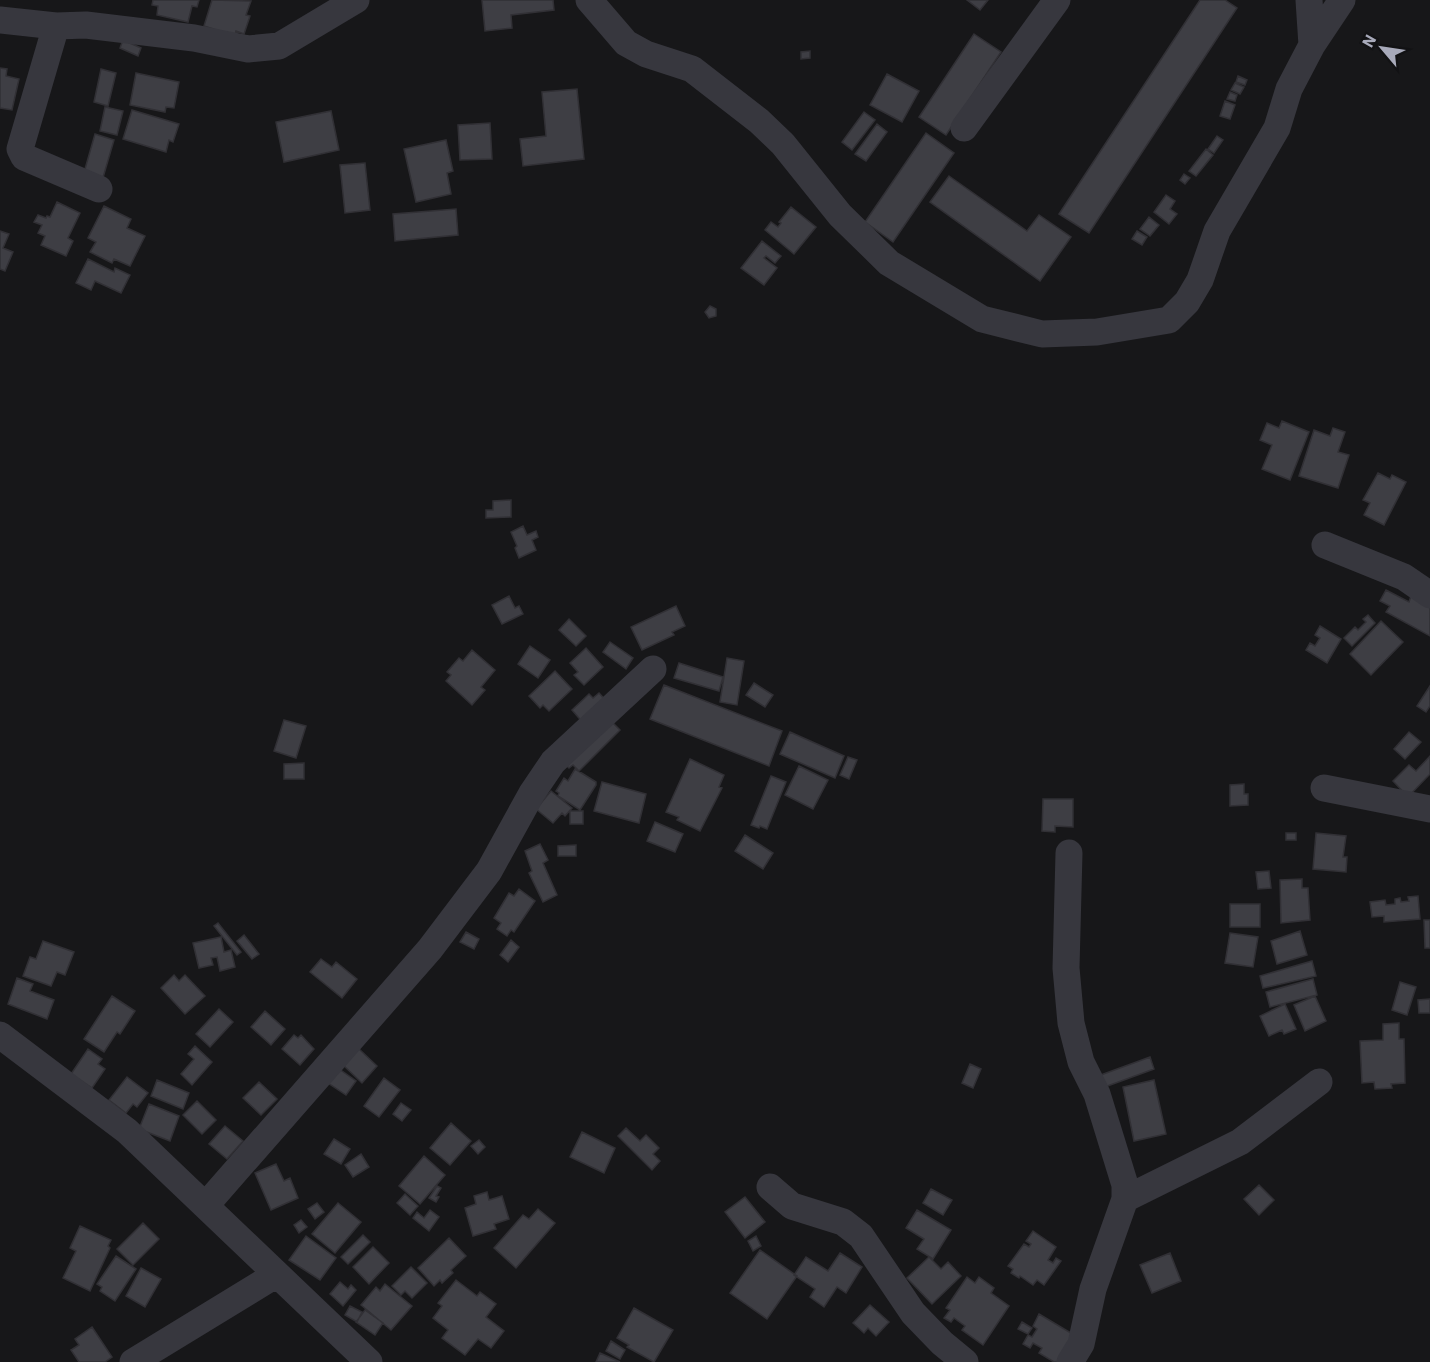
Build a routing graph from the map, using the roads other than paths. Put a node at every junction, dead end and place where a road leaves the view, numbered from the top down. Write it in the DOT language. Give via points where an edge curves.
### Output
graph roads {
  1 [pos="356,0"];
  2 [pos="589,0"];
  3 [pos="1057,0"];
  4 [pos="1309,0"];
  5 [pos="1342,0"];
  6 [pos="0,20"];
  7 [pos="56,26"];
  8 [pos="1312,45"];
  9 [pos="964,128"];
  10 [pos="99,189"];
  11 [pos="1325,545"];
  12 [pos="1430,595"];
  13 [pos="653,669"];
  14 [pos="1324,788"];
  15 [pos="1430,809"];
  16 [pos="1069,853"];
  17 [pos="0,1035"];
  18 [pos="1319,1082"];
  19 [pos="770,1187"];
  20 [pos="1125,1199"];
  21 [pos="206,1205"];
  22 [pos="277,1274"];
  23 [pos="133,1362"];
  24 [pos="369,1362"];
  25 [pos="965,1362"];
  26 [pos="1070,1362"];
  1 -- 7 [label="street" via="279,46 248,49 86,25"];
  2 -- 8 [label="street" via="626,43 692,69 759,122 783,144 840,215 889,263 982,320 1042,334 1096,332 1169,320 1187,302 1200,280 1217,231 1277,128 1289,89"];
  3 -- 9 [label="street"];
  4 -- 8 [label="street"];
  5 -- 8 [label="street"];
  6 -- 7 [label="street"];
  7 -- 10 [label="street" via="21,149 24,157"];
  11 -- 12 [label="street" via="1404,577"];
  13 -- 21 [label="street" via="553,762 489,871 430,949"];
  14 -- 15 [label="street"];
  16 -- 20 [label="street" via="1066,968 1071,1023 1125,1185"];
  17 -- 21 [label="street" via="128,1131"];
  18 -- 20 [label="street" via="1240,1142"];
  19 -- 25 [label="street" via="792,1206 843,1222 861,1236 913,1313"];
  20 -- 26 [label="street" via="1093,1289 1081,1344"];
  21 -- 22 [label="street"];
  22 -- 23 [label="street"];
  22 -- 24 [label="street"];
}
